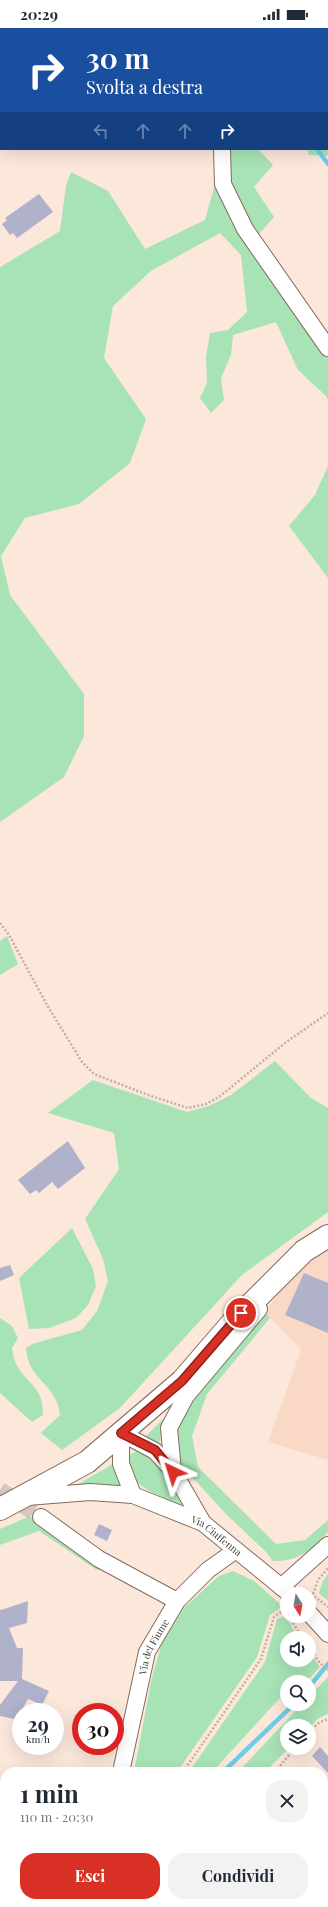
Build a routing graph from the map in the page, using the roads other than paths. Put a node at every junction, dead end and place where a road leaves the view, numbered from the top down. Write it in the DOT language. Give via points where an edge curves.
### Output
graph roads {
  1 [pos="222,150"];
  2 [pos="328,348"];
  3 [pos="328,1236"];
  4 [pos="279,1275"];
  5 [pos="121,1433"];
  6 [pos="173,1472"];
  7 [pos="133,1495"];
  8 [pos="21,1498"];
  9 [pos="0,1509"];
  10 [pos="41,1517"];
  11 [pos="203,1522"];
  12 [pos="328,1546"];
  13 [pos="236,1550"];
  14 [pos="281,1587"];
  15 [pos="288,1587"];
  16 [pos="177,1601"];
  17 [pos="316,1621"];
  18 [pos="328,1634"];
  19 [pos="122,1767"];
  1 -- 2 [label="street" via="222,184 245,229"];
  3 -- 4 [label="main road" via="304,1251"];
  4 -- 5 [label="main road" via="232,1323 182,1381"];
  4 -- 6 [label="street" via="263,1304 186,1396 169,1428"];
  5 -- 6 [label="street" via="155,1450"];
  5 -- 7 [label="street" via="121,1464"];
  5 -- 8 [label="main road" via="87,1462"];
  6 -- 11 [label="street"];
  7 -- 8 [label="street, Via Ciuffenna" via="90,1492"];
  7 -- 11 [label="street, Via Ciuffenna"];
  8 -- 9 [label="main road"];
  10 -- 16 [label="street" via="99,1559"];
  11 -- 13 [label="street, Via Ciuffenna"];
  12 -- 15 [label="street"];
  13 -- 14 [label="street, Via Ciuffenna"];
  13 -- 16 [label="street, Via del Fiume" via="208,1570"];
  16 -- 19 [label="street, Via del Fiume" via="147,1652"];
  17 -- 18 [label="street"];
}
